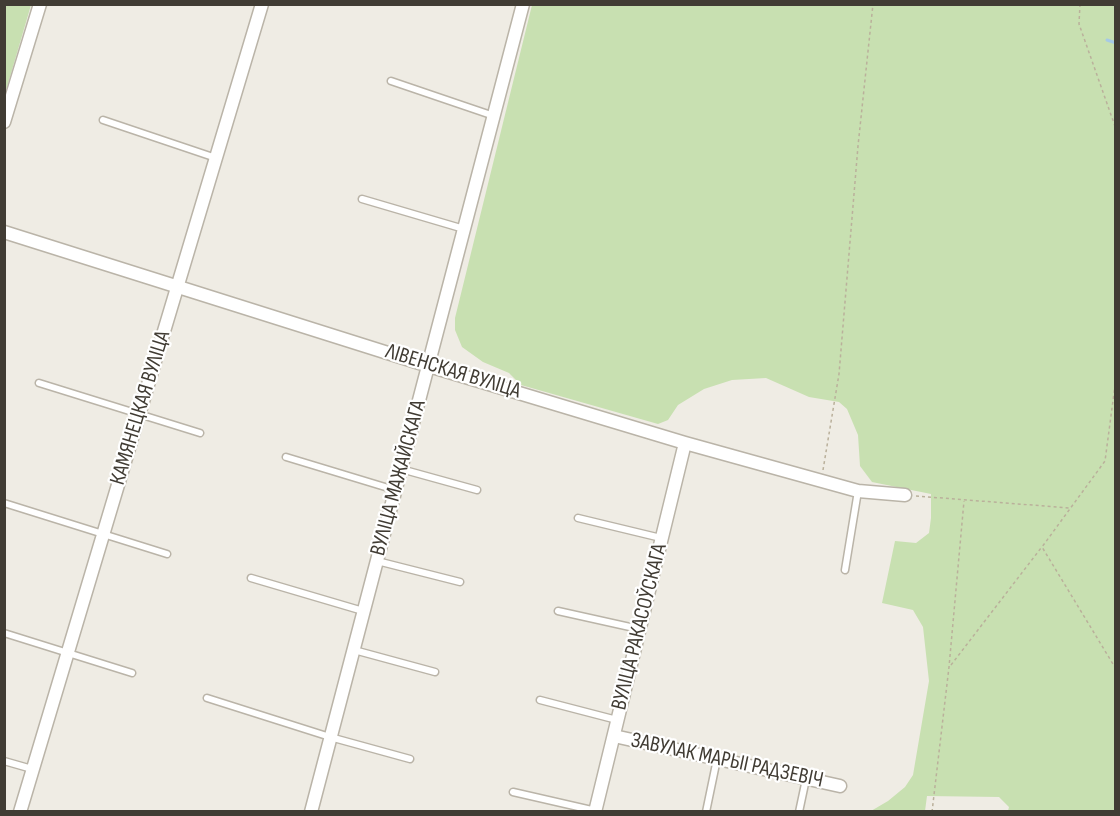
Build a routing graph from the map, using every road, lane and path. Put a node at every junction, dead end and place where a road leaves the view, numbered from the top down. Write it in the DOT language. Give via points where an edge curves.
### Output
graph roads {
  1 [pos="40,4"];
  2 [pos="262,4"];
  3 [pos="523,4"];
  4 [pos="873,4"];
  5 [pos="1080,4"];
  6 [pos="391,81"];
  7 [pos="494,116"];
  8 [pos="103,120"];
  9 [pos="4,122"];
  10 [pos="1116,129"];
  11 [pos="216,158"];
  12 [pos="362,199"];
  13 [pos="464,229"];
  14 [pos="4,232"];
  15 [pos="177,285"];
  16 [pos="429,366"];
  17 [pos="1116,378"];
  18 [pos="39,383"];
  19 [pos="139,415"];
  20 [pos="200,432"];
  21 [pos="685,443"];
  22 [pos="286,457"];
  23 [pos="401,469"];
  24 [pos="822,480"];
  25 [pos="396,490"];
  26 [pos="477,490"];
  27 [pos="858,491"];
  28 [pos="905,495"];
  29 [pos="964,501"];
  30 [pos="4,503"];
  31 [pos="1071,508"];
  32 [pos="578,518"];
  33 [pos="103,534"];
  34 [pos="661,538"];
  35 [pos="1041,547"];
  36 [pos="167,554"];
  37 [pos="377,561"];
  38 [pos="845,570"];
  39 [pos="251,578"];
  40 [pos="460,582"];
  41 [pos="364,611"];
  42 [pos="558,611"];
  43 [pos="639,629"];
  44 [pos="4,633"];
  45 [pos="354,650"];
  46 [pos="67,653"];
  47 [pos="949,667"];
  48 [pos="1116,669"];
  49 [pos="435,672"];
  50 [pos="132,673"];
  51 [pos="207,698"];
  52 [pos="540,700"];
  53 [pos="617,720"];
  54 [pos="614,736"];
  55 [pos="330,737"];
  56 [pos="410,759"];
  57 [pos="717,759"];
  58 [pos="4,761"];
  59 [pos="32,770"];
  60 [pos="806,778"];
  61 [pos="840,786"];
  62 [pos="513,792"];
  63 [pos="596,811"];
  64 [pos="20,812"];
  65 [pos="311,812"];
  66 [pos="706,812"];
  67 [pos="799,812"];
  68 [pos="932,812"];
  1 -- 9 [label="street"];
  2 -- 11 [label="street, КАМЯНЕЦКАЯ ВУЛІЦА"];
  3 -- 7 [label="street, ВУЛІЦА МАЖАЙСКАГА"];
  4 -- 24 [label="path" via="839,374"];
  5 -- 10 [label="path" via="1079,24"];
  6 -- 7 [label="lane"];
  7 -- 13 [label="street, ВУЛІЦА МАЖАЙСКАГА"];
  8 -- 11 [label="lane"];
  11 -- 15 [label="street, КАМЯНЕЦКАЯ ВУЛІЦА"];
  12 -- 13 [label="lane"];
  13 -- 16 [label="street, ВУЛІЦА МАЖАЙСКАГА"];
  14 -- 15 [label="street, ЛІВЕНСКАЯ ВУЛІЦА"];
  15 -- 16 [label="street, ЛІВЕНСКАЯ ВУЛІЦА"];
  15 -- 19 [label="street, КАМЯНЕЦКАЯ ВУЛІЦА"];
  16 -- 21 [label="street, ЛІВЕНСКАЯ ВУЛІЦА"];
  16 -- 23 [label="street, ВУЛІЦА МАЖАЙСКАГА"];
  17 -- 31 [label="path" via="1105,462"];
  18 -- 19 [label="lane"];
  19 -- 20 [label="lane"];
  19 -- 33 [label="street, КАМЯНЕЦКАЯ ВУЛІЦА"];
  21 -- 24 [label="street, ЛІВЕНСКАЯ ВУЛІЦА"];
  21 -- 34 [label="street, ВУЛІЦА РАКАСОЎСКАГА"];
  22 -- 25 [label="lane"];
  23 -- 25 [label="street, ВУЛІЦА МАЖАЙСКАГА"];
  23 -- 26 [label="lane"];
  24 -- 27 [label="street, ЛІВЕНСКАЯ ВУЛІЦА"];
  25 -- 37 [label="street, ВУЛІЦА МАЖАЙСКАГА"];
  27 -- 28 [label="street, ЛІВЕНСКАЯ ВУЛІЦА"];
  27 -- 38 [label="lane"];
  28 -- 29 [label="path"];
  29 -- 31 [label="path"];
  29 -- 47 [label="path"];
  30 -- 33 [label="lane"];
  31 -- 35 [label="path"];
  32 -- 34 [label="lane"];
  33 -- 36 [label="lane"];
  33 -- 46 [label="street, КАМЯНЕЦКАЯ ВУЛІЦА"];
  34 -- 43 [label="street, ВУЛІЦА РАКАСОЎСКАГА"];
  35 -- 47 [label="path"];
  35 -- 48 [label="path"];
  37 -- 40 [label="lane"];
  37 -- 41 [label="street, ВУЛІЦА МАЖАЙСКАГА"];
  39 -- 41 [label="lane"];
  41 -- 45 [label="street, ВУЛІЦА МАЖАЙСКАГА"];
  42 -- 43 [label="lane"];
  43 -- 53 [label="street, ВУЛІЦА РАКАСОЎСКАГА"];
  44 -- 46 [label="lane"];
  45 -- 49 [label="lane"];
  45 -- 55 [label="street, ВУЛІЦА МАЖАЙСКАГА"];
  46 -- 50 [label="lane"];
  46 -- 59 [label="street, КАМЯНЕЦКАЯ ВУЛІЦА"];
  47 -- 68 [label="path"];
  51 -- 55 [label="lane"];
  52 -- 53 [label="lane"];
  53 -- 54 [label="street, ВУЛІЦА РАКАСОЎСКАГА"];
  54 -- 57 [label="street, ЗАВУЛАК МАРЫІ РАДЗЕВІЧ"];
  54 -- 63 [label="street, ВУЛІЦА РАКАСОЎСКАГА"];
  55 -- 56 [label="lane"];
  55 -- 65 [label="street, ВУЛІЦА МАЖАЙСКАГА"];
  57 -- 60 [label="street, ЗАВУЛАК МАРЫІ РАДЗЕВІЧ"];
  57 -- 66 [label="lane"];
  58 -- 59 [label="lane"];
  59 -- 64 [label="street, КАМЯНЕЦКАЯ ВУЛІЦА"];
  60 -- 61 [label="street, ЗАВУЛАК МАРЫІ РАДЗЕВІЧ"];
  60 -- 67 [label="lane"];
  62 -- 63 [label="lane"];
}
